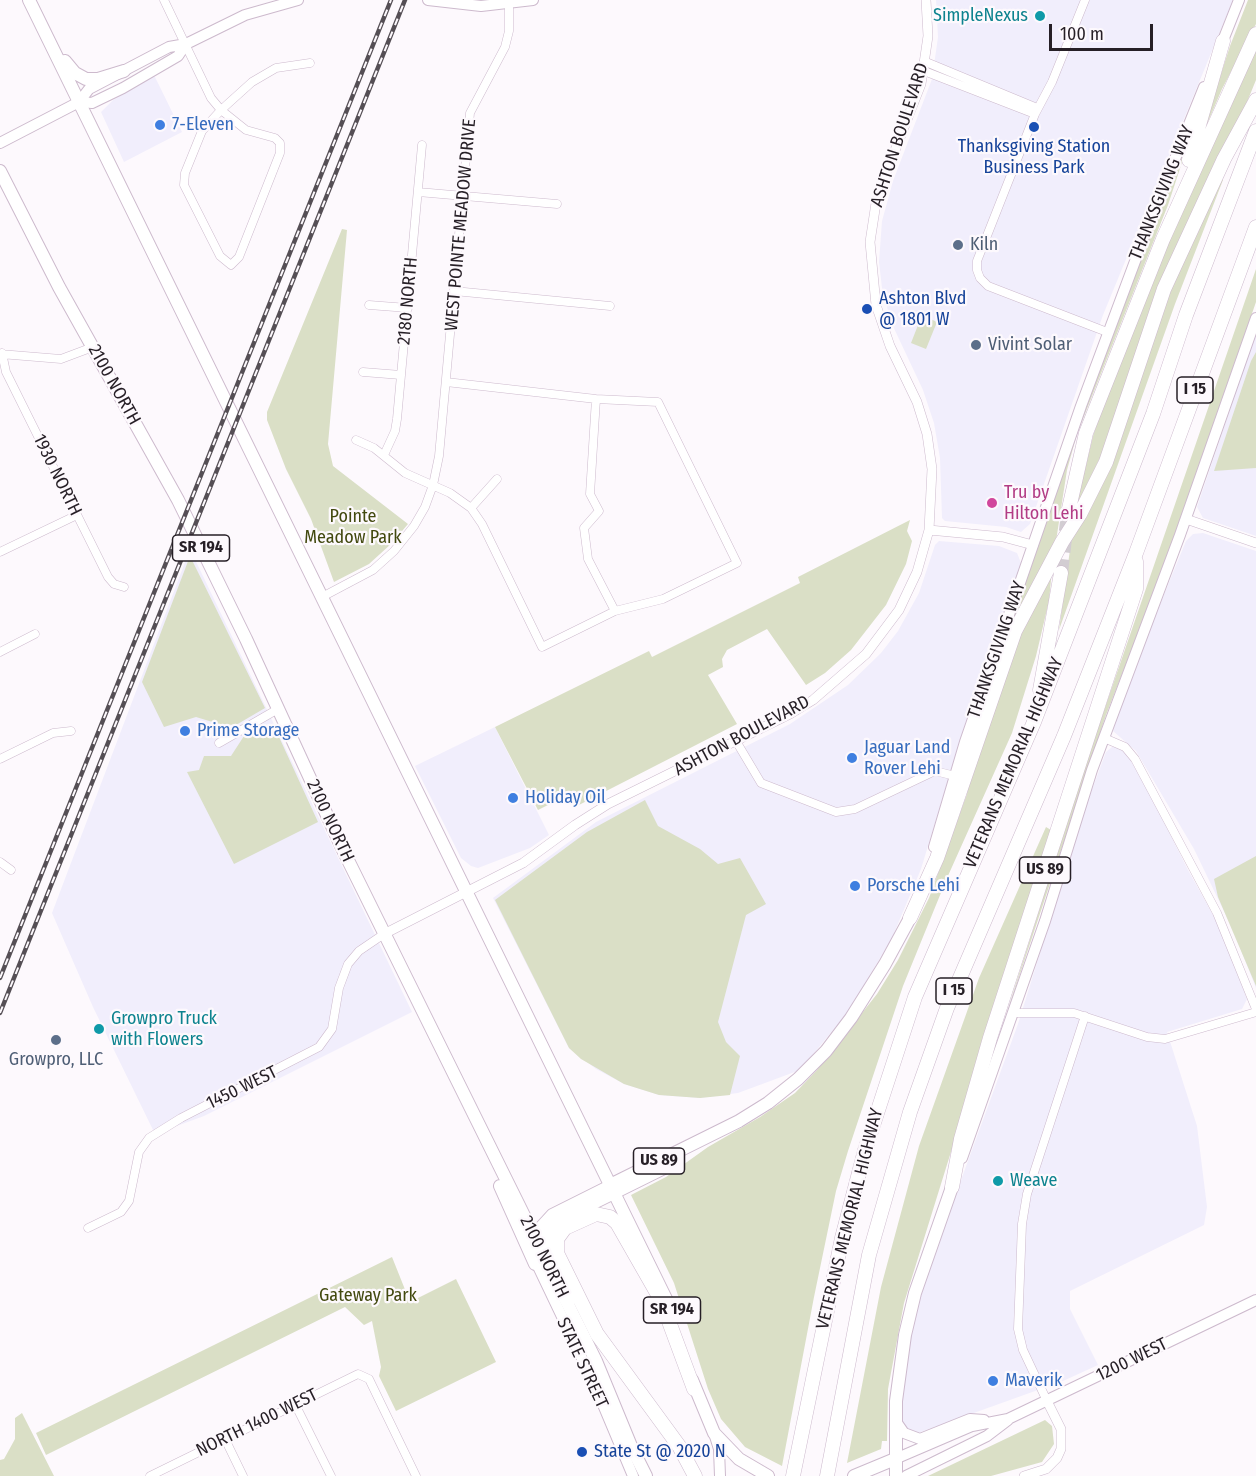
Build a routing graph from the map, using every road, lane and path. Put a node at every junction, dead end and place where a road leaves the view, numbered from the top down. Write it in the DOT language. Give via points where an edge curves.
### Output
graph roads {
  1 [pos="164,0"];
  2 [pos="298,0"];
  3 [pos="428,0"];
  4 [pos="533,0"];
  5 [pos="926,0"];
  6 [pos="1085,0"];
  7 [pos="1239,0"];
  8 [pos="509,4"];
  9 [pos="31,5"];
  10 [pos="1256,34"];
  11 [pos="1223,41"];
  12 [pos="186,44"];
  13 [pos="310,63"];
  14 [pos="925,66"];
  15 [pos="124,71"];
  16 [pos="1256,100"];
  17 [pos="80,102"];
  18 [pos="221,110"];
  19 [pos="1036,111"];
  20 [pos="1256,131"];
  21 [pos="0,143"];
  22 [pos="422,145"];
  23 [pos="0,171"];
  24 [pos="418,192"];
  25 [pos="463,195"];
  26 [pos="557,204"];
  27 [pos="1256,227"];
  28 [pos="1163,239"];
  29 [pos="454,291"];
  30 [pos="369,305"];
  31 [pos="610,306"];
  32 [pos="408,308"];
  33 [pos="1256,318"];
  34 [pos="1107,332"];
  35 [pos="93,347"];
  36 [pos="1,353"];
  37 [pos="363,372"];
  38 [pos="401,375"];
  39 [pos="446,382"];
  40 [pos="596,399"];
  41 [pos="356,440"];
  42 [pos="384,455"];
  43 [pos="497,479"];
  44 [pos="433,485"];
  45 [pos="471,508"];
  46 [pos="1068,513"];
  47 [pos="77,514"];
  48 [pos="1186,519"];
  49 [pos="929,530"];
  50 [pos="1256,543"];
  51 [pos="1033,545"];
  52 [pos="0,552"];
  53 [pos="1136,553"];
  54 [pos="1061,573"];
  55 [pos="124,587"];
  56 [pos="322,597"];
  57 [pos="615,611"];
  58 [pos="35,634"];
  59 [pos="0,652"];
  60 [pos="278,709"];
  61 [pos="1034,722"];
  62 [pos="71,731"];
  63 [pos="1104,738"];
  64 [pos="736,741"];
  65 [pos="219,743"];
  66 [pos="0,759"];
  67 [pos="955,776"];
  68 [pos="0,862"];
  69 [pos="11,870"];
  70 [pos="467,891"];
  71 [pos="910,918"];
  72 [pos="384,934"];
  73 [pos="1256,1010"];
  74 [pos="1013,1013"];
  75 [pos="1085,1016"];
  76 [pos="460,1088"];
  77 [pos="952,1187"];
  78 [pos="614,1188"];
  79 [pos="88,1228"];
  80 [pos="535,1240"];
  81 [pos="543,1264"];
  82 [pos="1256,1300"];
  83 [pos="609,1353"];
  84 [pos="694,1389"];
  85 [pos="1047,1401"];
  86 [pos="295,1404"];
  87 [pos="1008,1419"];
  88 [pos="895,1420"];
  89 [pos="990,1423"];
  90 [pos="714,1433"];
  91 [pos="225,1439"];
  92 [pos="895,1459"];
  93 [pos="150,1476"];
  94 [pos="243,1476"];
  95 [pos="331,1476"];
  96 [pos="416,1476"];
  97 [pos="633,1476"];
  98 [pos="646,1476"];
  99 [pos="695,1476"];
  100 [pos="720,1476"];
  101 [pos="768,1476"];
  102 [pos="793,1476"];
  103 [pos="827,1476"];
  104 [pos="855,1476"];
  105 [pos="896,1476"];
  106 [pos="906,1476"];
  107 [pos="1024,1476"];
  1 -- 12 [label="street"];
  2 -- 12 [label="main road" via="245,15"];
  3 -- 8 [label="main road" via="481,6"];
  4 -- 8 [label="main road"];
  5 -- 14 [label="street, ASHTON BOULEVARD"];
  6 -- 19 [label="street"];
  7 -- 11 [label="main road, THANKSGIVING WAY"];
  8 -- 25 [label="street, WEST POINTE MEADOW DRIVE" via="509,31 503,52 470,113"];
  9 -- 15 [label="highway" via="78,76 94,80"];
  9 -- 17 [label="highway, SR 194"];
  10 -- 28 [label="highway"];
  11 -- 28 [label="highway"];
  11 -- 34 [label="main road, THANKSGIVING WAY"];
  12 -- 15 [label="main road" via="173,46"];
  12 -- 17 [label="main road" via="178,56 123,88 92,103"];
  12 -- 18 [label="street"];
  13 -- 18 [label="street" via="264,73"];
  14 -- 19 [label="street"];
  14 -- 49 [label="street, ASHTON BOULEVARD" via="876,203 870,262 882,325 927,434 933,487"];
  15 -- 17 [label="main road" via="86,91"];
  16 -- 71 [label="highway, US 89" via="1164,289 1106,462 1015,631 937,858"];
  17 -- 21 [label="main road"];
  17 -- 56 [label="highway, SR 194"];
  18 -- 18 [label="street" via="246,130 280,143 280,153 239,257 231,265 220,256 184,185 185,172 202,131"];
  19 -- 34 [label="street" via="977,261 978,275 988,286"];
  20 -- 61 [label="highway, VETERANS MEMORIAL HIGHWAY / I 15"];
  22 -- 24 [label="street, 2180 NORTH"];
  23 -- 35 [label="highway, 2100 NORTH / SR 194"];
  24 -- 25 [label="street"];
  24 -- 32 [label="street, 2180 NORTH"];
  25 -- 26 [label="street"];
  25 -- 29 [label="street, WEST POINTE MEADOW DRIVE"];
  27 -- 53 [label="highway, VETERANS MEMORIAL HIGHWAY / I 15"];
  28 -- 46 [label="highway" via="1086,433"];
  29 -- 31 [label="street"];
  29 -- 39 [label="street, WEST POINTE MEADOW DRIVE"];
  30 -- 32 [label="street"];
  32 -- 38 [label="street, 2180 NORTH"];
  33 -- 48 [label="main road"];
  34 -- 51 [label="main road, THANKSGIVING WAY"];
  35 -- 36 [label="street" via="62,359"];
  35 -- 60 [label="highway, 2100 NORTH / SR 194" via="178,500"];
  36 -- 47 [label="street, 1930 NORTH" via="6,372"];
  37 -- 38 [label="street"];
  38 -- 42 [label="street, 2180 NORTH" via="395,431"];
  39 -- 40 [label="street"];
  39 -- 44 [label="street, WEST POINTE MEADOW DRIVE"];
  40 -- 57 [label="street" via="590,494 598,511 584,528 588,559"];
  40 -- 57 [label="street" via="658,402 737,563 663,599"];
  41 -- 42 [label="street"];
  42 -- 44 [label="street" via="405,473"];
  43 -- 45 [label="street"];
  44 -- 45 [label="street"];
  44 -- 56 [label="street, WEST POINTE MEADOW DRIVE" via="414,526 394,551 373,570"];
  45 -- 57 [label="street" via="542,647"];
  47 -- 52 [label="street"];
  47 -- 55 [label="street, 1930 NORTH" via="108,578"];
  48 -- 50 [label="street"];
  48 -- 63 [label="main road"];
  49 -- 51 [label="street" via="1003,537"];
  49 -- 64 [label="street, ASHTON BOULEVARD" via="909,591 873,647 813,700"];
  51 -- 67 [label="main road, THANKSGIVING WAY"];
  53 -- 77 [label="highway, US 89" via="1136,589 990,1038"];
  53 -- 103 [label="highway, VETERANS MEMORIAL HIGHWAY / I 15" via="1064,736 947,1008 910,1112 869,1255"];
  54 -- 61 [label="highway"];
  56 -- 70 [label="highway, SR 194"];
  58 -- 59 [label="street"];
  60 -- 65 [label="street"];
  60 -- 72 [label="highway, 2100 NORTH / SR 194"];
  61 -- 102 [label="highway, VETERANS MEMORIAL HIGHWAY / I 15" via="915,997 865,1150 824,1317"];
  62 -- 66 [label="street" via="53,733"];
  63 -- 73 [label="street" via="1125,747 1136,759 1217,913"];
  63 -- 74 [label="main road"];
  64 -- 67 [label="street" via="761,783 836,812 855,809 935,771"];
  64 -- 70 [label="street, ASHTON BOULEVARD" via="597,811 523,863"];
  67 -- 71 [label="main road, THANKSGIVING WAY"];
  68 -- 69 [label="street"];
  70 -- 72 [label="street, ASHTON BOULEVARD"];
  70 -- 78 [label="highway, SR 194"];
  71 -- 78 [label="highway, THANKSGIVING WAY / US 89" via="863,1001 812,1065 768,1103 706,1138 672,1164"];
  72 -- 76 [label="highway, 2100 NORTH / SR 194"];
  72 -- 79 [label="street, 1450 WEST" via="348,963 332,1029 319,1047 149,1138 139,1152 129,1201 122,1212"];
  73 -- 75 [label="street" via="1165,1039 1147,1037"];
  74 -- 75 [label="street"];
  74 -- 77 [label="main road"];
  75 -- 85 [label="street" via="1027,1194 1022,1224 1018,1329 1023,1350"];
  76 -- 80 [label="highway, 2100 NORTH / SR 194"];
  76 -- 81 [label="highway" via="481,1145"];
  77 -- 88 [label="highway, US 89" via="909,1314"];
  78 -- 80 [label="main road, US 89" via="552,1214"];
  78 -- 81 [label="highway, THANKSGIVING WAY" via="555,1224 546,1238"];
  78 -- 84 [label="highway, SR 194" via="666,1295"];
  80 -- 81 [label="highway, 2100 NORTH / SR 194"];
  81 -- 83 [label="highway"];
  81 -- 97 [label="main road, STATE STREET"];
  81 -- 98 [label="highway, 2100 NORTH / SR 194" via="596,1361"];
  82 -- 85 [label="main road, 1200 WEST"];
  83 -- 84 [label="highway" via="556,1248 565,1228 596,1214 610,1217 616,1223 647,1271 668,1315"];
  83 -- 99 [label="highway" via="679,1446"];
  84 -- 90 [label="highway, SR 194"];
  85 -- 87 [label="main road, 1200 WEST"];
  85 -- 107 [label="street" via="1061,1429 1061,1449 1046,1469"];
  86 -- 91 [label="street, NORTH 1400 WEST"];
  86 -- 95 [label="street"];
  86 -- 96 [label="street, NORTH 1400 WEST" via="351,1377 364,1375"];
  87 -- 89 [label="main road, 1200 WEST"];
  87 -- 106 [label="main road, 1200 WEST" via="979,1440"];
  88 -- 89 [label="main road" via="904,1433 920,1438 970,1419"];
  88 -- 92 [label="highway, US 89"];
  89 -- 92 [label="main road, 1200 WEST" via="972,1426"];
  90 -- 100 [label="main road"];
  90 -- 101 [label="highway, SR 194" via="740,1460"];
  91 -- 93 [label="street, NORTH 1400 WEST"];
  91 -- 94 [label="street"];
  92 -- 104 [label="highway"];
  92 -- 105 [label="highway, US 89"];
}
